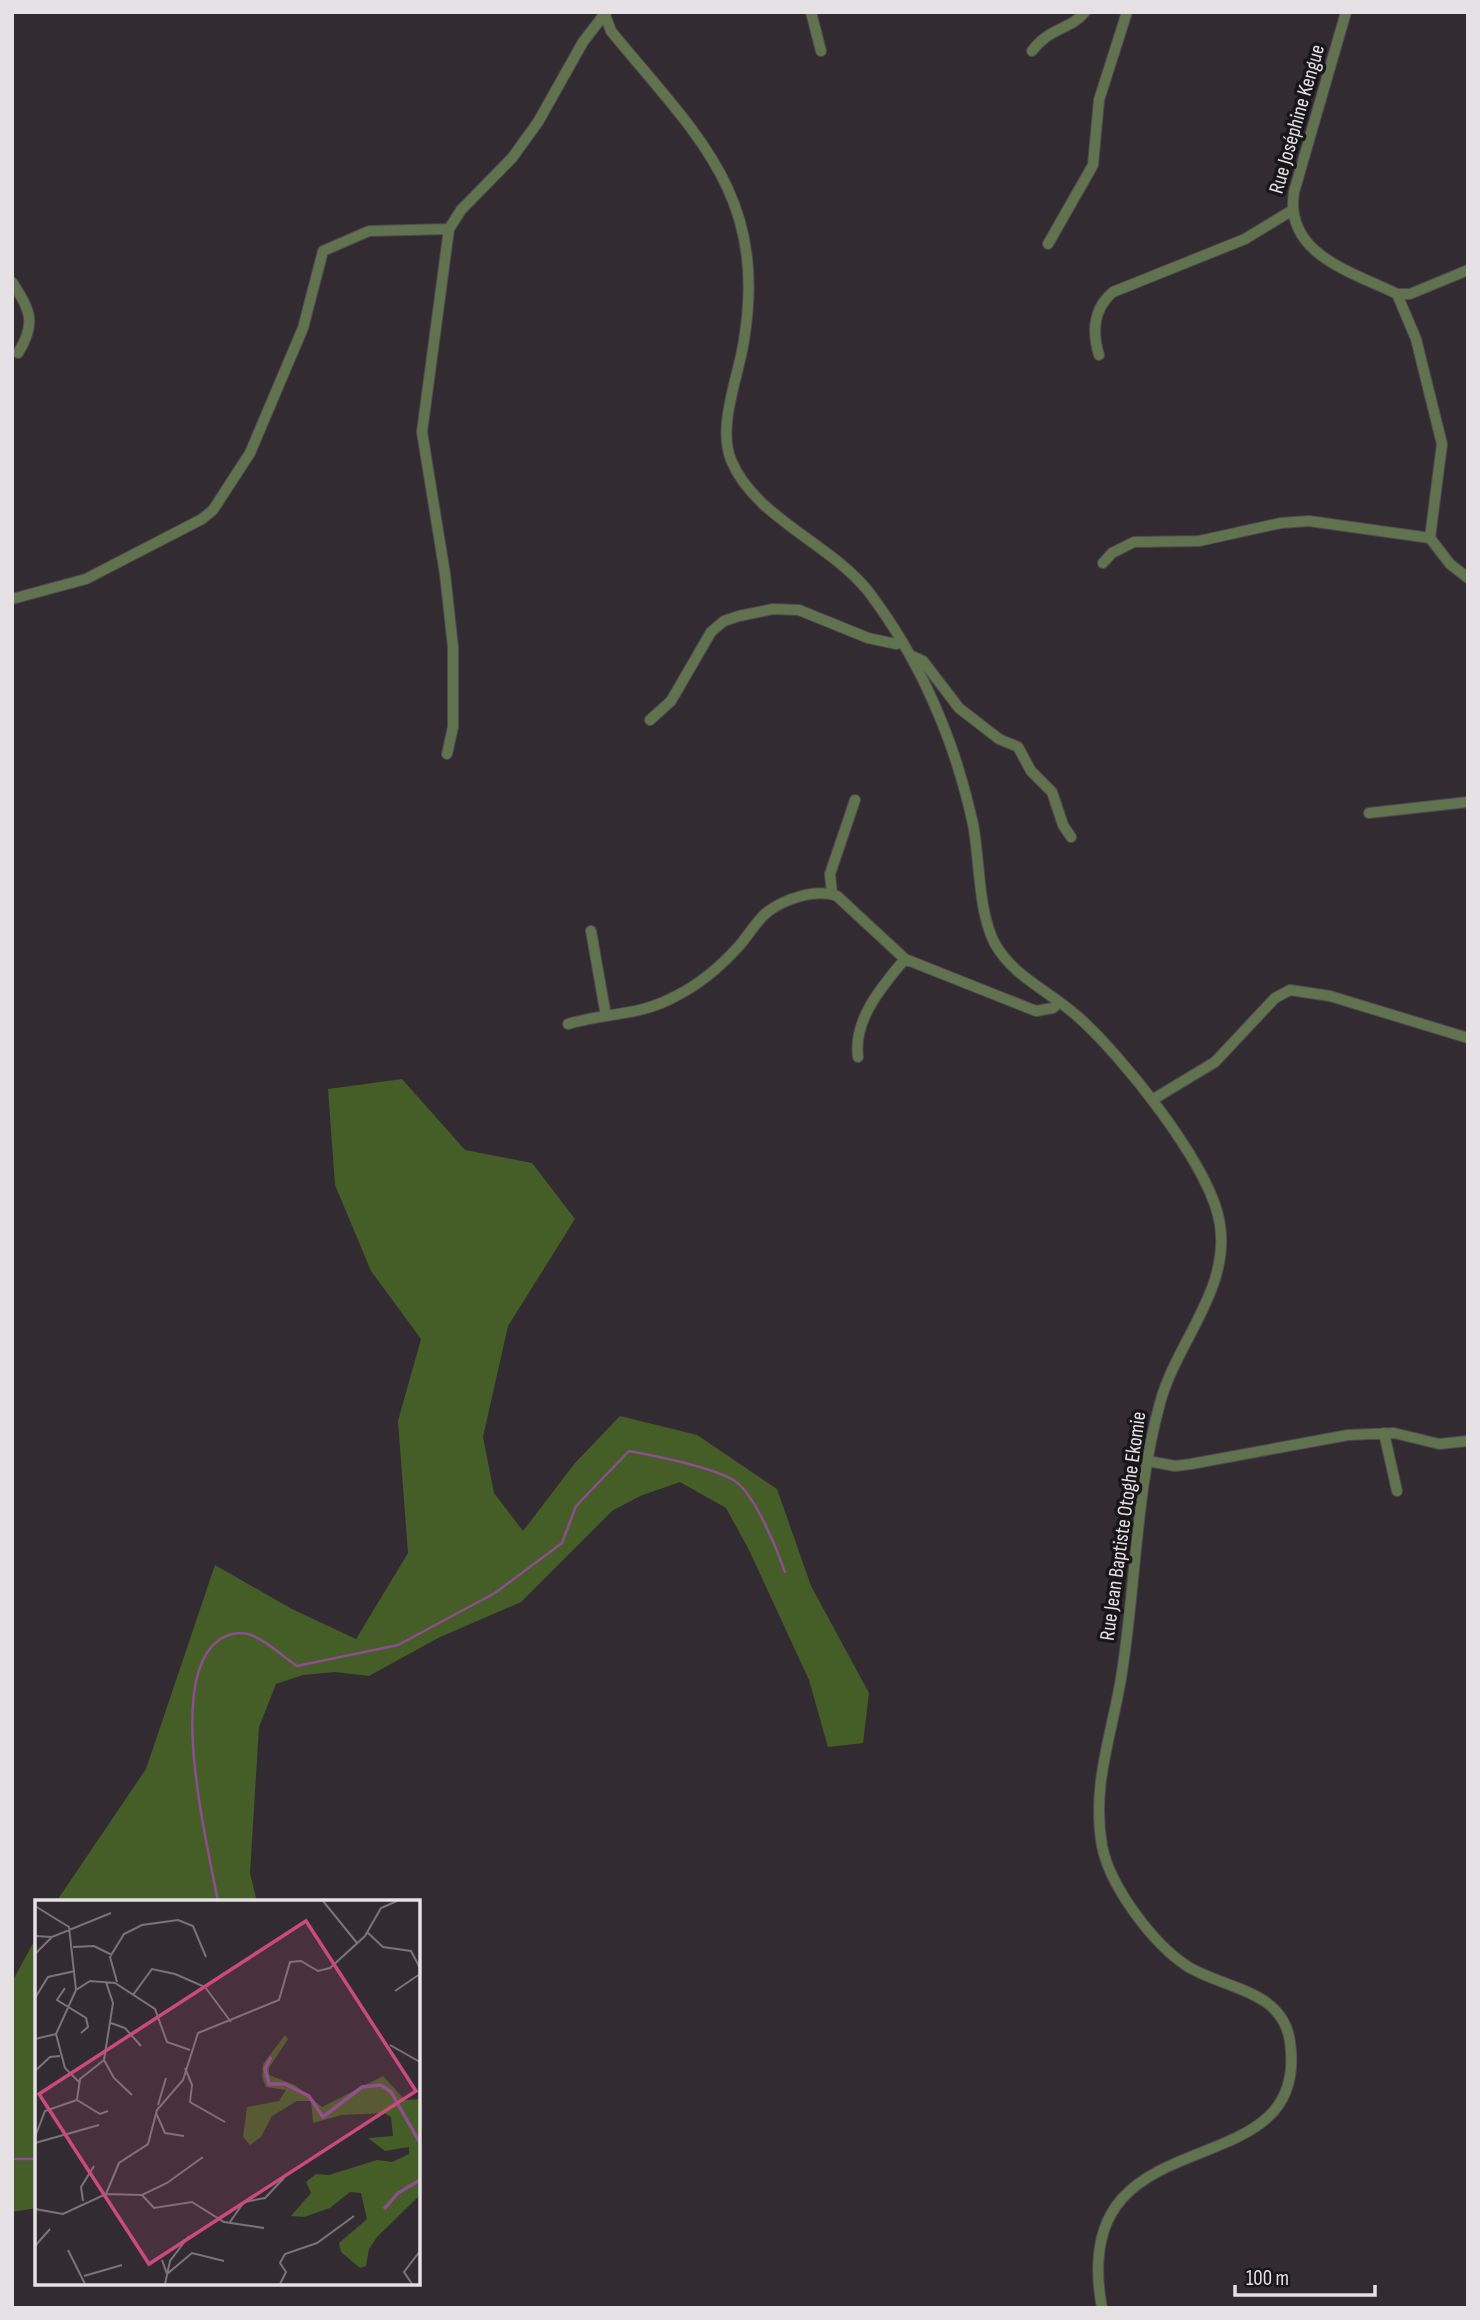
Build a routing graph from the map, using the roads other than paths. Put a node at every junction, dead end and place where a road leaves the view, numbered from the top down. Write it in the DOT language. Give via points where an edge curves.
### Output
graph roads {
  1 [pos="811,12"];
  2 [pos="1085,12"];
  3 [pos="1126,12"];
  4 [pos="1346,12"];
  5 [pos="603,14"];
  6 [pos="821,51"];
  7 [pos="1032,51"];
  8 [pos="1291,211"];
  9 [pos="449,229"];
  10 [pos="1048,244"];
  11 [pos="1468,270"];
  12 [pos="12,282"];
  13 [pos="1397,294"];
  14 [pos="18,353"];
  15 [pos="1099,355"];
  16 [pos="1430,538"];
  17 [pos="1103,563"];
  18 [pos="1468,578"];
  19 [pos="12,599"];
  20 [pos="902,642"];
  21 [pos="912,656"];
  22 [pos="650,720"];
  23 [pos="447,754"];
  24 [pos="855,800"];
  25 [pos="1468,802"];
  26 [pos="1369,813"];
  27 [pos="1071,837"];
  28 [pos="832,894"];
  29 [pos="591,931"];
  30 [pos="905,959"];
  31 [pos="1059,1002"];
  32 [pos="606,1016"];
  33 [pos="568,1024"];
  34 [pos="1468,1038"];
  35 [pos="858,1058"];
  36 [pos="1152,1100"];
  37 [pos="1384,1433"];
  38 [pos="1468,1441"];
  39 [pos="1149,1461"];
  40 [pos="1397,1491"];
  41 [pos="1102,2308"];
  1 -- 6 [label="street"];
  2 -- 7 [label="street" via="1053,30"];
  3 -- 10 [label="street" via="1099,100 1093,165"];
  4 -- 8 [label="street, Rue Joséphine Kengue"];
  5 -- 9 [label="street" via="538,122"];
  5 -- 20 [label="street, Rue Jean Baptiste Otoghe Ekomie" via="611,31 714,158 741,216 750,291 727,433 728,454 749,486 788,525 855,577"];
  8 -- 13 [label="street, Rue Joséphine Kengue" via="1315,252"];
  8 -- 15 [label="street" via="1245,239 1112,292 1095,323"];
  9 -- 19 [label="street" via="369,231 323,251 303,328 260,431 239,474 213,510 86,579"];
  9 -- 23 [label="street" via="422,432 453,647 453,727"];
  11 -- 13 [label="street" via="1410,294"];
  12 -- 14 [label="street" via="31,324"];
  13 -- 16 [label="street" via="1416,339 1442,444"];
  16 -- 17 [label="street" via="1309,522 1281,523 1199,541 1134,542"];
  16 -- 18 [label="street"];
  20 -- 21 [label="street, Rue Jean Baptiste Otoghe Ekomie"];
  20 -- 22 [label="street" via="868,638 799,610 773,609 739,616 711,632 671,701"];
  21 -- 27 [label="street" via="923,661 959,708 999,739 1018,747 1031,771 1052,792"];
  21 -- 31 [label="street, Rue Jean Baptiste Otoghe Ekomie" via="943,727 972,820 992,938 1024,977"];
  24 -- 28 [label="street" via="830,874"];
  25 -- 26 [label="street"];
  28 -- 30 [label="street"];
  28 -- 32 [label="street" via="791,900 766,914 709,975 678,995 647,1010"];
  29 -- 32 [label="street"];
  30 -- 31 [label="street" via="1021,1008 1044,1010"];
  30 -- 35 [label="street" via="858,1031"];
  31 -- 36 [label="street, Rue Jean Baptiste Otoghe Ekomie" via="1116,1054"];
  32 -- 33 [label="street"];
  34 -- 36 [label="street" via="1330,996 1290,990 1275,998 1215,1062"];
  36 -- 39 [label="street, Rue Jean Baptiste Otoghe Ekomie" via="1203,1177 1222,1232 1219,1269 1166,1384"];
  37 -- 38 [label="street" via="1439,1444"];
  37 -- 39 [label="street" via="1348,1435 1175,1466"];
  37 -- 40 [label="street"];
  39 -- 41 [label="street, Rue Jean Baptiste Otoghe Ekomie" via="1121,1679 1098,1793 1105,1859 1129,1904 1169,1951 1186,1966 1271,2006 1285,2022 1291,2063 1275,2111 1255,2130 1145,2176 1122,2195 1106,2224 1098,2253"];
}
